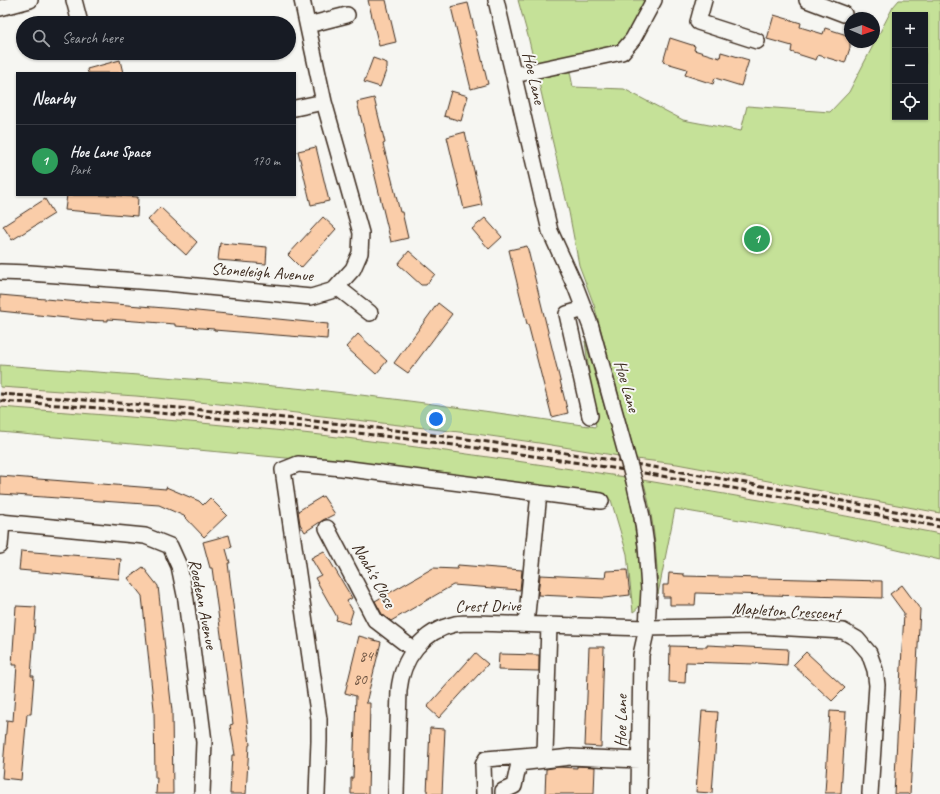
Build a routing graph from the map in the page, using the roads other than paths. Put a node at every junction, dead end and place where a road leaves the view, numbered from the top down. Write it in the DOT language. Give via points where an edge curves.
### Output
graph roads {
  1 [pos="30,0"];
  2 [pos="74,0"];
  3 [pos="302,0"];
  4 [pos="496,0"];
  5 [pos="654,0"];
  6 [pos="704,0"];
  7 [pos="807,0"];
  8 [pos="0,8"];
  9 [pos="844,14"];
  10 [pos="347,15"];
  11 [pos="78,16"];
  12 [pos="308,25"];
  13 [pos="757,41"];
  14 [pos="514,75"];
  15 [pos="324,102"];
  16 [pos="296,108"];
  17 [pos="0,272"];
  18 [pos="337,287"];
  19 [pos="584,309"];
  20 [pos="370,313"];
  21 [pos="590,416"];
  22 [pos="539,493"];
  23 [pos="601,501"];
  24 [pos="1,522"];
  25 [pos="327,528"];
  26 [pos="0,546"];
  27 [pos="526,624"];
  28 [pos="549,625"];
  29 [pos="647,628"];
  30 [pos="414,650"];
  31 [pos="639,760"];
  32 [pos="202,794"];
  33 [pos="317,794"];
  34 [pos="396,794"];
  35 [pos="484,794"];
  36 [pos="502,794"];
  37 [pos="639,794"];
  38 [pos="870,794"];
  1 -- 8 [label="street"];
  2 -- 11 [label="street"];
  3 -- 12 [label="street, Stoneleigh Avenue"];
  4 -- 14 [label="street, Hoe Lane"];
  5 -- 14 [label="street" via="633,39 622,52"];
  6 -- 13 [label="street" via="698,22"];
  7 -- 9 [label="street"];
  10 -- 12 [label="street"];
  12 -- 15 [label="street, Stoneleigh Avenue"];
  14 -- 19 [label="street, Hoe Lane" via="550,231"];
  15 -- 16 [label="street"];
  15 -- 18 [label="street, Stoneleigh Avenue" via="360,233 360,253 356,263"];
  17 -- 18 [label="street, Stoneleigh Avenue" via="166,283 312,297"];
  18 -- 20 [label="street"];
  19 -- 21 [label="street" via="567,314"];
  19 -- 29 [label="street, Hoe Lane, bridge" via="642,516 650,590"];
  22 -- 23 [label="street"];
  22 -- 27 [label="street"];
  22 -- 33 [label="street" via="298,464 283,470 319,719"];
  24 -- 26 [label="street"];
  24 -- 32 [label="street, Roedean Avenue" via="145,536 170,546 180,566 186,600 204,742"];
  25 -- 30 [label="street, Noah's Close" via="375,620"];
  27 -- 28 [label="street, Crest Drive"];
  27 -- 30 [label="street, Crest Drive" via="456,624 431,634"];
  28 -- 29 [label="street, Crest Drive"];
  28 -- 35 [label="street" via="545,754 486,759 483,765"];
  29 -- 31 [label="street, Hoe Lane" via="641,655"];
  29 -- 38 [label="street, Mapleton Crescent" via="756,626 843,631 857,639 869,653 876,670"];
  30 -- 34 [label="street, Crest Drive" via="400,678"];
  31 -- 36 [label="street" via="570,757 519,763 514,786"];
  31 -- 37 [label="street, Hoe Lane"];
}
